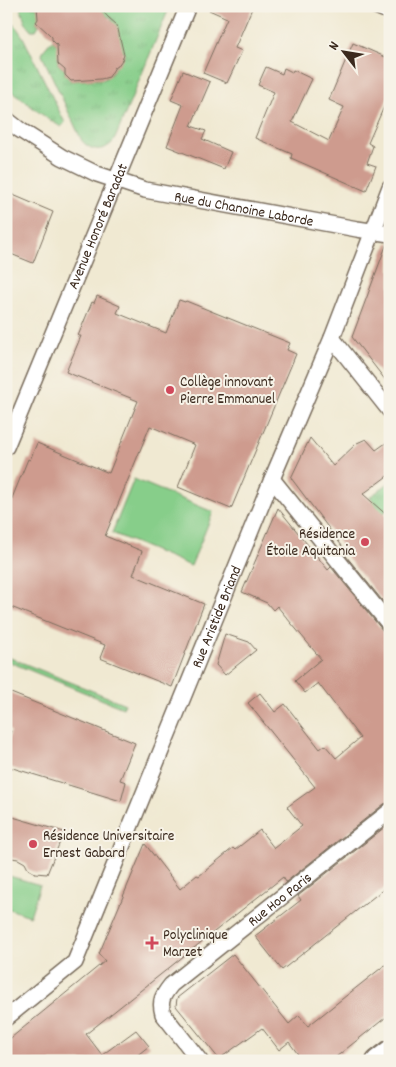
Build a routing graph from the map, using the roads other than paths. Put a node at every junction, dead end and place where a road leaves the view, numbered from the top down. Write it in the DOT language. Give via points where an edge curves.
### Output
graph roads {
  1 [pos="188,6"];
  2 [pos="376,6"];
  3 [pos="390,12"];
  4 [pos="6,119"];
  5 [pos="117,180"];
  6 [pos="390,187"];
  7 [pos="372,231"];
  8 [pos="390,234"];
  9 [pos="332,338"];
  10 [pos="390,411"];
  11 [pos="6,447"];
  12 [pos="272,479"];
  13 [pos="390,624"];
  14 [pos="390,811"];
  15 [pos="6,1018"];
  16 [pos="390,1051"];
  17 [pos="200,1061"];
  18 [pos="377,1061"];
  1 -- 5 [label="street, Avenue Honoré Baradat"];
  2 -- 3 [label="street"];
  4 -- 5 [label="street, Rue du Chanoine Laborde" via="62,157"];
  5 -- 7 [label="street, Rue du Chanoine Laborde" via="145,190"];
  5 -- 11 [label="street, Avenue Honoré Baradat"];
  6 -- 7 [label="street, Rue Aristide Briand"];
  7 -- 8 [label="street, Rue du Chanoine Laborde"];
  7 -- 9 [label="street, Rue Aristide Briand"];
  9 -- 10 [label="street"];
  9 -- 12 [label="street, Rue Aristide Briand"];
  12 -- 13 [label="street"];
  12 -- 15 [label="street, Rue Aristide Briand" via="75,962"];
  14 -- 17 [label="street, Rue Hoo Paris" via="165,992 161,1006 163,1014"];
  16 -- 18 [label="main road"];
}
